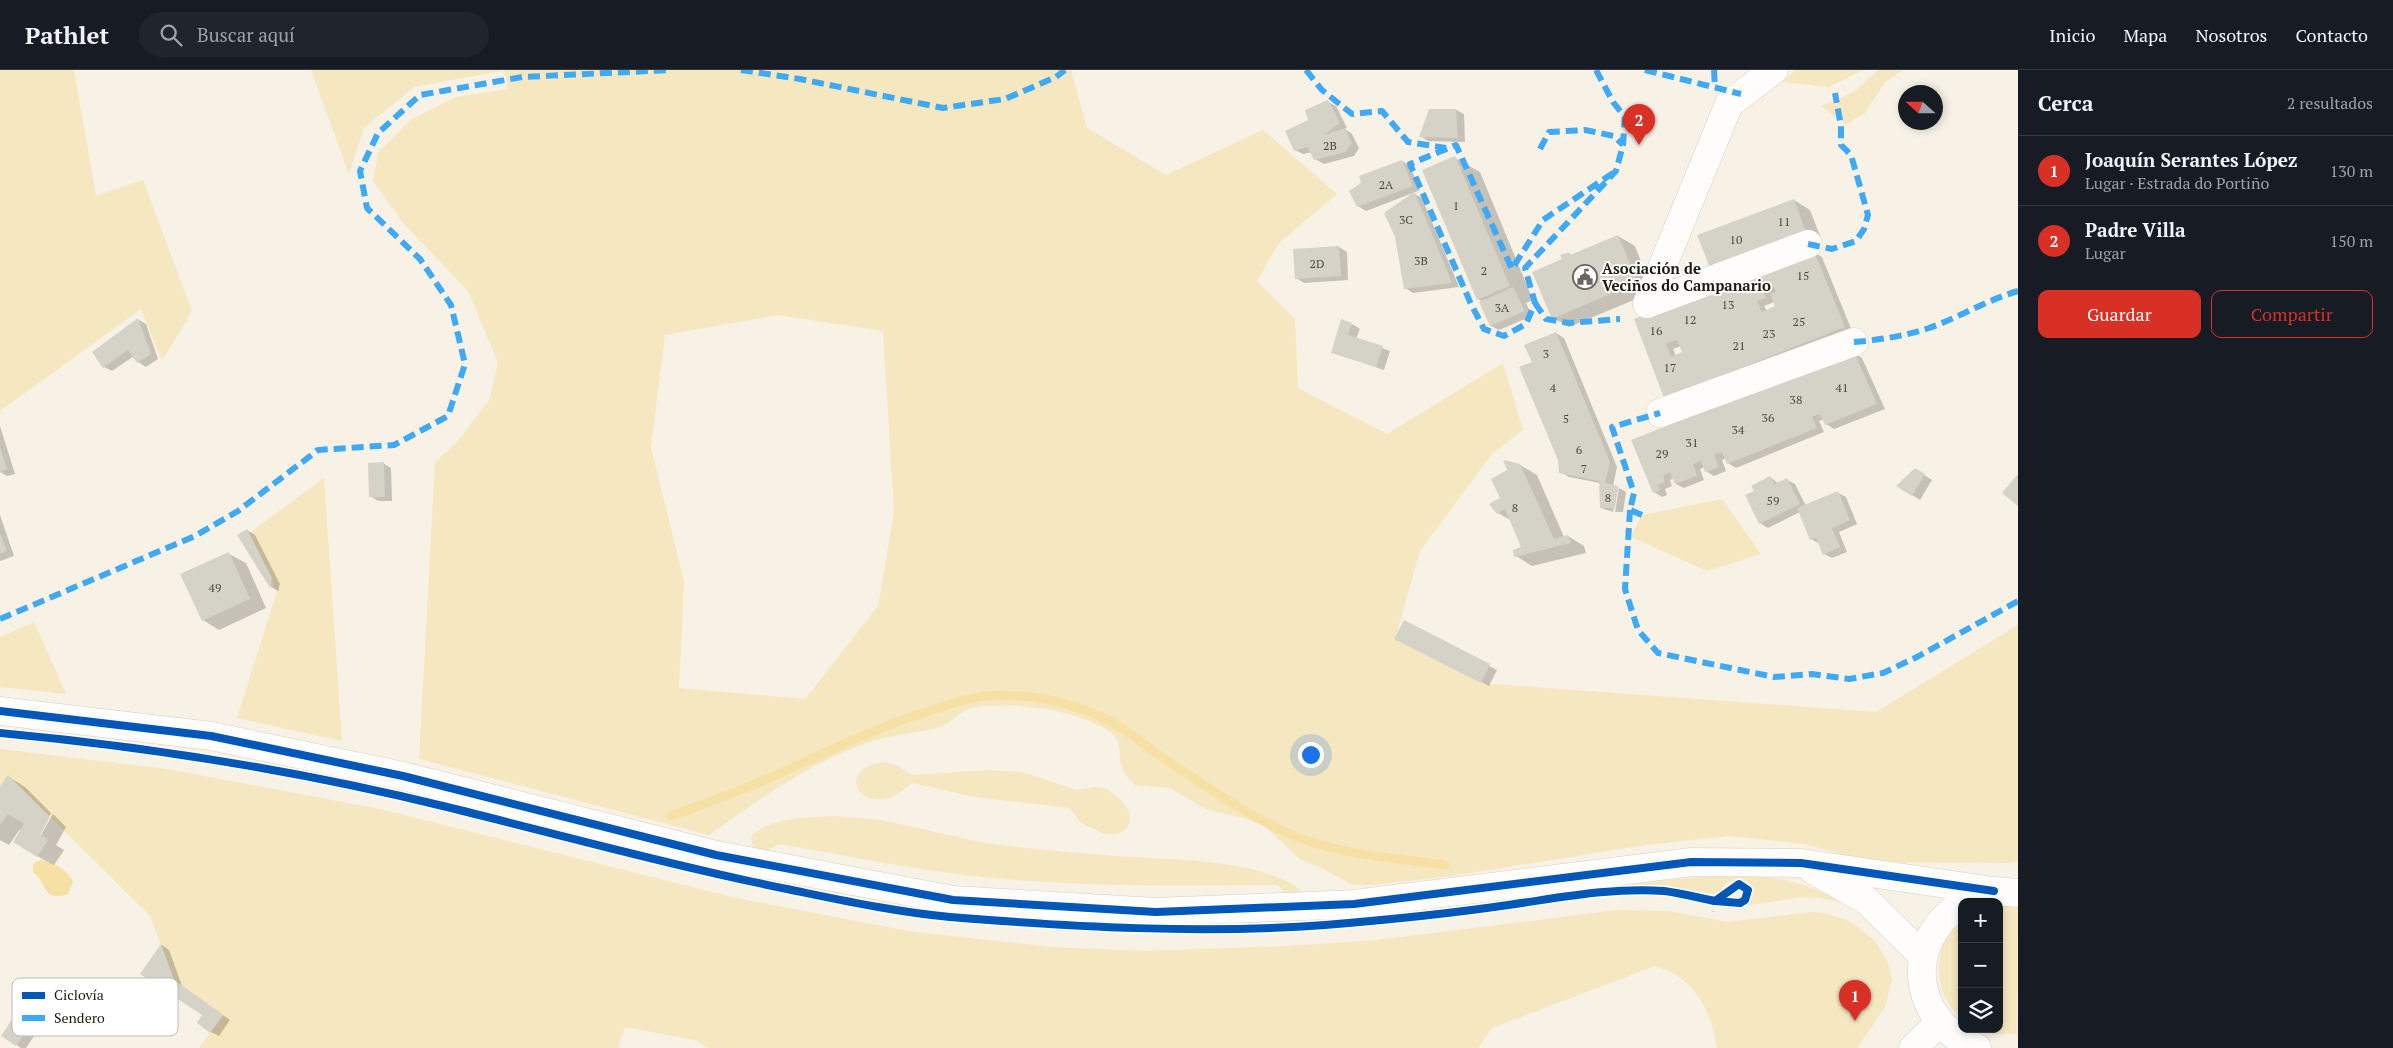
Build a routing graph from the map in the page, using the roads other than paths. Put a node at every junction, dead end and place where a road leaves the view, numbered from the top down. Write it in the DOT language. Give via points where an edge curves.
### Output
graph roads {
  1 [pos="1774,70"];
  2 [pos="1808,244"];
  3 [pos="1854,342"];
  4 [pos="1660,413"];
  5 [pos="0,711"];
  6 [pos="1801,863"];
  7 [pos="2006,892"];
  8 [pos="1969,898"];
  9 [pos="1958,905"];
  10 [pos="1923,956"];
  11 [pos="1939,1023"];
  12 [pos="1913,1048"];
  13 [pos="1977,1048"];
  1 -- 2 [label="street" via="1729,104 1646,304"];
  3 -- 4 [label="street"];
  5 -- 6 [label="street" via="211,736 403,776 716,854 953,900 1156,912 1344,904 1691,862"];
  6 -- 7 [label="street"];
  6 -- 10 [label="street" via="1866,900"];
  7 -- 8 [label="street"];
  9 -- 10 [label="street" via="1932,932"];
  10 -- 11 [label="street" via="1922,980"];
  11 -- 12 [label="street"];
  11 -- 13 [label="street" via="1960,1041"];
}
